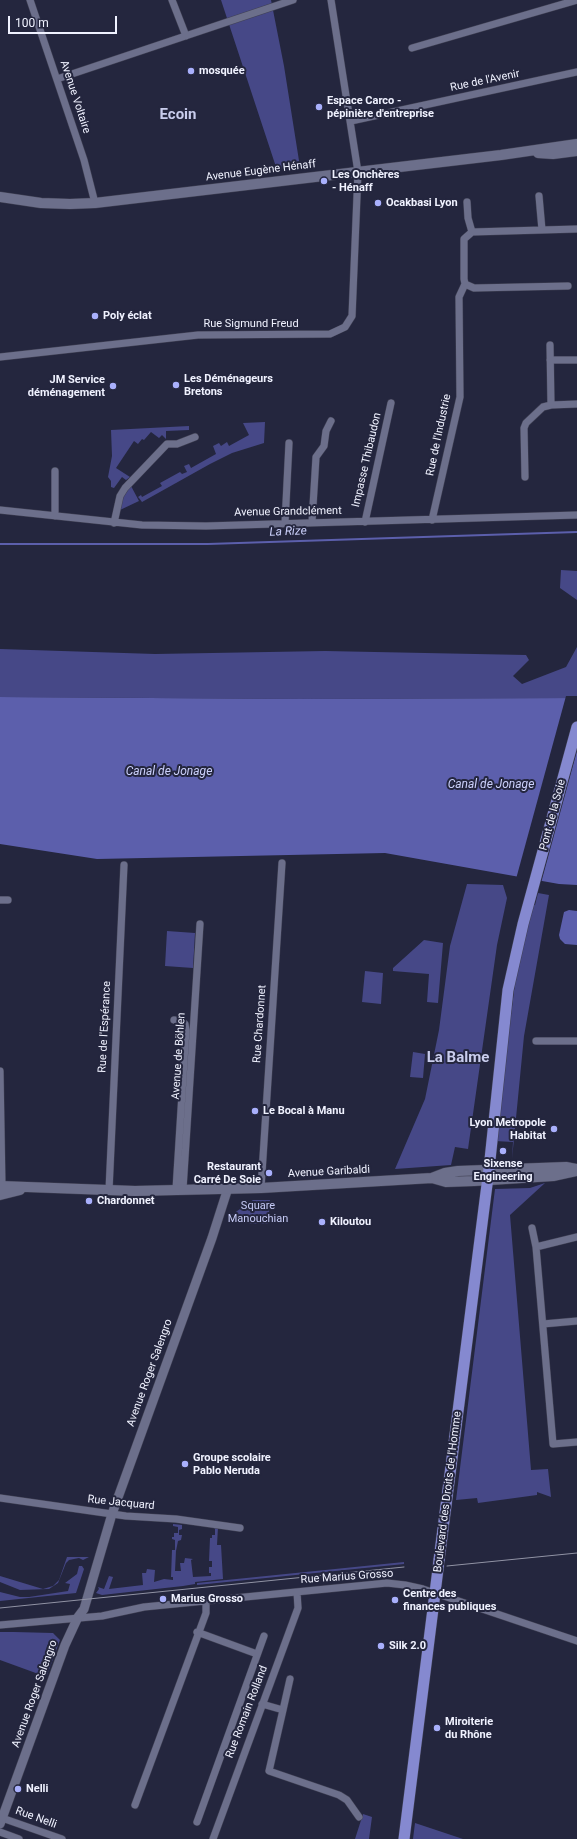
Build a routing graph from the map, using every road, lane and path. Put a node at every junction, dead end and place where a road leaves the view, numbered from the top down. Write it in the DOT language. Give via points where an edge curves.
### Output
graph roads {
  1 [pos="30,0"];
  2 [pos="172,0"];
  3 [pos="293,0"];
  4 [pos="331,0"];
  5 [pos="577,0"];
  6 [pos="186,36"];
  7 [pos="412,48"];
  8 [pos="577,72"];
  9 [pos="57,79"];
  10 [pos="351,121"];
  11 [pos="577,144"];
  12 [pos="577,151"];
  13 [pos="524,152"];
  14 [pos="358,172"];
  15 [pos="539,196"];
  16 [pos="0,197"];
  17 [pos="467,202"];
  18 [pos="95,203"];
  19 [pos="577,229"];
  20 [pos="542,230"];
  21 [pos="472,232"];
  22 [pos="466,284"];
  23 [pos="568,286"];
  24 [pos="550,345"];
  25 [pos="0,357"];
  26 [pos="550,360"];
  27 [pos="577,360"];
  28 [pos="391,403"];
  29 [pos="550,404"];
  30 [pos="577,404"];
  31 [pos="331,421"];
  32 [pos="195,436"];
  33 [pos="289,442"];
  34 [pos="55,471"];
  35 [pos="525,477"];
  36 [pos="0,510"];
  37 [pos="577,515"];
  38 [pos="55,516"];
  39 [pos="432,520"];
  40 [pos="312,522"];
  41 [pos="365,522"];
  42 [pos="114,523"];
  43 [pos="284,523"];
  44 [pos="577,727"];
  45 [pos="282,863"];
  46 [pos="124,865"];
  47 [pos="200,924"];
  48 [pos="174,1020"];
  49 [pos="536,1041"];
  50 [pos="577,1041"];
  51 [pos="0,1071"];
  52 [pos="577,1170"];
  53 [pos="488,1174"];
  54 [pos="228,1188"];
  55 [pos="261,1188"];
  56 [pos="1,1189"];
  57 [pos="180,1189"];
  58 [pos="108,1190"];
  59 [pos="532,1228"];
  60 [pos="577,1237"];
  61 [pos="536,1247"];
  62 [pos="577,1321"];
  63 [pos="543,1324"];
  64 [pos="577,1442"];
  65 [pos="0,1498"];
  66 [pos="112,1514"];
  67 [pos="240,1528"];
  68 [pos="297,1592"];
  69 [pos="435,1593"];
  70 [pos="206,1601"];
  71 [pos="78,1618"];
  72 [pos="0,1625"];
  73 [pos="198,1632"];
  74 [pos="264,1636"];
  75 [pos="577,1641"];
  76 [pos="257,1654"];
  77 [pos="290,1678"];
  78 [pos="262,1704"];
  79 [pos="283,1710"];
  80 [pos="135,1805"];
  81 [pos="359,1817"];
  82 [pos="1,1822"];
  83 [pos="197,1822"];
  84 [pos="0,1832"];
  85 [pos="19,1839"];
  86 [pos="62,1839"];
  87 [pos="213,1839"];
  88 [pos="404,1839"];
  1 -- 9 [label="street, Avenue Voltaire"];
  2 -- 6 [label="street"];
  3 -- 6 [label="street"];
  4 -- 10 [label="street, Rue Sigmund Freud"];
  5 -- 7 [label="street"];
  6 -- 9 [label="street"];
  8 -- 10 [label="street, Rue de l'Avenir"];
  9 -- 18 [label="street, Avenue Voltaire" via="84,160"];
  10 -- 14 [label="street, Rue Sigmund Freud"];
  11 -- 13 [label="main road, Avenue Eugène Hénaff"];
  12 -- 13 [label="main road, Avenue Eugène Hénaff" via="553,154"];
  13 -- 14 [label="main road, Avenue Eugène Hénaff"];
  14 -- 18 [label="main road, Avenue Eugène Hénaff"];
  14 -- 25 [label="street, Rue Sigmund Freud" via="352,316 345,328 330,334 198,335"];
  15 -- 20 [label="street"];
  16 -- 18 [label="main road, Avenue Eugène Hénaff" via="40,203"];
  17 -- 21 [label="street"];
  19 -- 20 [label="street"];
  20 -- 21 [label="street"];
  21 -- 22 [label="street" via="464,239"];
  22 -- 23 [label="street" via="474,288"];
  22 -- 39 [label="street, Rue de l'Industrie" via="459,297 460,398"];
  24 -- 26 [label="street"];
  26 -- 27 [label="street"];
  26 -- 29 [label="street"];
  28 -- 41 [label="street, Impasse Thibaudon"];
  29 -- 30 [label="street"];
  29 -- 35 [label="street" via="543,407 524,428"];
  31 -- 40 [label="street" via="326,431 324,446 316,457"];
  32 -- 42 [label="street" via="177,444 167,444 125,488 120,496"];
  33 -- 43 [label="street"];
  34 -- 38 [label="street"];
  36 -- 38 [label="street, Avenue Grandclément"];
  37 -- 39 [label="street, Avenue Grandclément"];
  38 -- 42 [label="street, Avenue Grandclément"];
  39 -- 41 [label="street, Avenue Grandclément"];
  40 -- 41 [label="street, Avenue Grandclément"];
  40 -- 43 [label="street, Avenue Grandclément"];
  42 -- 43 [label="street, Avenue Grandclément" via="206,526"];
  44 -- 53 [label="main road, Pont de la Soie" via="508,990"];
  45 -- 55 [label="street, Rue Chardonnet"];
  46 -- 58 [label="street, Rue de l'Espérance"];
  47 -- 57 [label="street, Avenue de Böhlen"];
  48 -- 57 [label="street" via="182,1021 186,1030"];
  49 -- 50 [label="street"];
  51 -- 56 [label="street"];
  52 -- 53 [label="main road, Avenue Garibaldi" via="553,1176"];
  53 -- 55 [label="main road, Avenue Garibaldi" via="446,1182 432,1178"];
  53 -- 69 [label="main road, Boulevard des Droits de l'Homme"];
  54 -- 55 [label="main road, Avenue Garibaldi"];
  54 -- 57 [label="main road"];
  54 -- 66 [label="street, Avenue Roger Salengro"];
  56 -- 58 [label="main road"];
  57 -- 58 [label="main road"];
  59 -- 61 [label="street"];
  60 -- 61 [label="street"];
  61 -- 63 [label="street"];
  62 -- 63 [label="street"];
  63 -- 64 [label="street" via="553,1444"];
  65 -- 66 [label="street, Rue Jacquard"];
  66 -- 67 [label="street, Rue Jacquard" via="176,1518"];
  66 -- 71 [label="street, Avenue Roger Salengro" via="86,1586"];
  68 -- 69 [label="street, Rue Marius Grosso" via="387,1584 405,1585"];
  68 -- 70 [label="street, Rue Marius Grosso"];
  68 -- 78 [label="street, Rue Romain Rolland" via="298,1608"];
  69 -- 75 [label="street, Rue Marius Grosso"];
  69 -- 88 [label="main road, Boulevard des Droits de l'Homme"];
  70 -- 71 [label="street, Rue Marius Grosso" via="144,1607"];
  70 -- 73 [label="street" via="206,1613"];
  71 -- 72 [label="street, Rue Marius Grosso"];
  71 -- 82 [label="street, Avenue Roger Salengro" via="65,1646"];
  73 -- 76 [label="street"];
  73 -- 80 [label="street"];
  74 -- 76 [label="street, Rue Romain Rolland"];
  76 -- 83 [label="street, Rue Romain Rolland"];
  77 -- 79 [label="street"];
  78 -- 79 [label="street"];
  78 -- 87 [label="street, Rue Romain Rolland"];
  79 -- 81 [label="street" via="269,1771 340,1795 347,1800"];
  82 -- 86 [label="street, Rue Nelli"];
  84 -- 85 [label="street"];
}
